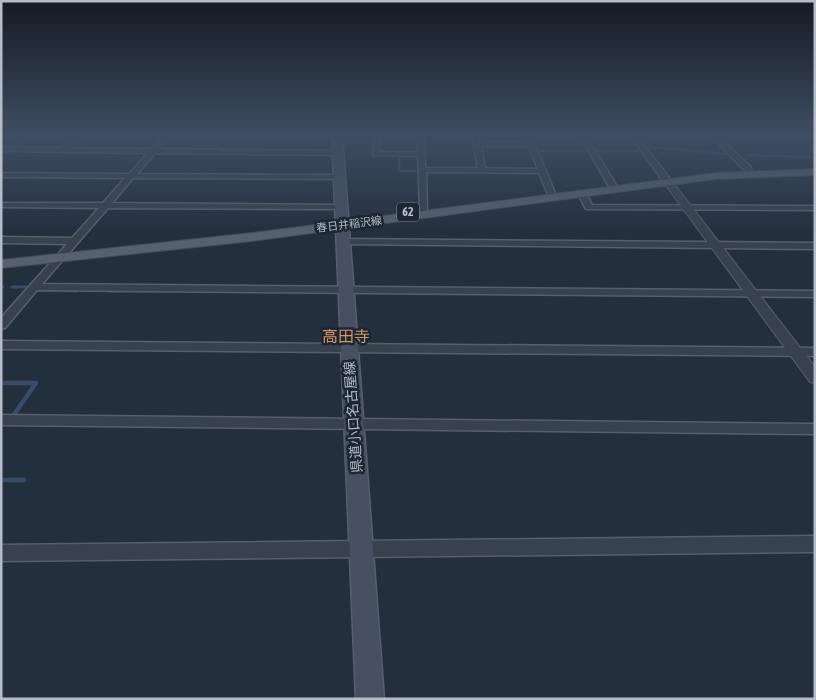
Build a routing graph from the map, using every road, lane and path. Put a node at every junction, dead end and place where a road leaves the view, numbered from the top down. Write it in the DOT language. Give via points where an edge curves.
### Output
graph roads {
  1 [pos="137,168"];
  2 [pos="339,168"];
  3 [pos="541,168"];
  4 [pos="602,168"];
  5 [pos="657,168"];
  6 [pos="793,168"];
  7 [pos="748,169"];
  8 [pos="422,170"];
  9 [pos="482,170"];
  10 [pos="542,171"];
  11 [pos="815,172"];
  12 [pos="1,175"];
  13 [pos="131,175"];
  14 [pos="340,176"];
  15 [pos="667,180"];
  16 [pos="612,185"];
  17 [pos="552,194"];
  18 [pos="582,194"];
  19 [pos="1,205"];
  20 [pos="105,206"];
  21 [pos="686,207"];
  22 [pos="815,208"];
  23 [pos="423,210"];
  24 [pos="342,224"];
  25 [pos="1,240"];
  26 [pos="74,240"];
  27 [pos="715,246"];
  28 [pos="815,246"];
  29 [pos="64,255"];
  30 [pos="1,258"];
  31 [pos="1,264"];
  32 [pos="34,287"];
  33 [pos="346,289"];
  34 [pos="751,293"];
  35 [pos="815,294"];
  36 [pos="1,325"];
  37 [pos="1,345"];
  38 [pos="348,347"];
  39 [pos="796,352"];
  40 [pos="815,352"];
  41 [pos="815,378"];
  42 [pos="1,420"];
  43 [pos="354,423"];
  44 [pos="815,430"];
  45 [pos="815,544"];
  46 [pos="361,549"];
  47 [pos="1,553"];
  48 [pos="370,699"];
  1 -- 13 [label="street"];
  2 -- 14 [label="main road, 県道小口名古屋線"];
  3 -- 10 [label="street"];
  4 -- 16 [label="street"];
  5 -- 15 [label="street"];
  6 -- 7 [label="main road, 春日井稲沢線 / 62"];
  7 -- 15 [label="main road, 春日井稲沢線 / 62"];
  8 -- 9 [label="street"];
  8 -- 23 [label="street"];
  9 -- 10 [label="street"];
  10 -- 17 [label="street"];
  11 -- 15 [label="main road, 春日井稲沢線 / 62"];
  12 -- 13 [label="street"];
  13 -- 14 [label="street"];
  13 -- 20 [label="street"];
  14 -- 24 [label="main road, 県道小口名古屋線"];
  15 -- 16 [label="main road, 春日井稲沢線 / 62"];
  15 -- 18 [label="main road, 春日井稲沢線 / 62"];
  15 -- 21 [label="street"];
  16 -- 17 [label="main road, 春日井稲沢線 / 62"];
  17 -- 23 [label="main road, 春日井稲沢線 / 62"];
  18 -- 21 [label="street" via="589,207"];
  18 -- 24 [label="main road, 春日井稲沢線 / 62"];
  19 -- 20 [label="street"];
  20 -- 24 [label="street"];
  20 -- 26 [label="street"];
  21 -- 22 [label="street"];
  21 -- 27 [label="street"];
  23 -- 24 [label="main road, 春日井稲沢線 / 62"];
  24 -- 27 [label="street"];
  24 -- 29 [label="main road, 春日井稲沢線 / 62"];
  24 -- 33 [label="main road, 県道小口名古屋線"];
  25 -- 26 [label="street"];
  26 -- 29 [label="street"];
  27 -- 28 [label="street"];
  27 -- 34 [label="street"];
  29 -- 30 [label="main road, 春日井稲沢線 / 62"];
  29 -- 31 [label="main road, 春日井稲沢線 / 62"];
  29 -- 32 [label="street"];
  32 -- 33 [label="street"];
  32 -- 36 [label="street"];
  33 -- 34 [label="street"];
  33 -- 38 [label="main road, 県道小口名古屋線"];
  34 -- 35 [label="street"];
  34 -- 39 [label="street"];
  37 -- 38 [label="street"];
  38 -- 39 [label="street"];
  38 -- 43 [label="main road, 県道小口名古屋線"];
  39 -- 40 [label="street"];
  39 -- 41 [label="street"];
  42 -- 43 [label="street"];
  43 -- 44 [label="street"];
  43 -- 46 [label="main road, 県道小口名古屋線"];
  45 -- 46 [label="street"];
  46 -- 47 [label="street"];
  46 -- 48 [label="main road, 県道小口名古屋線"];
}
